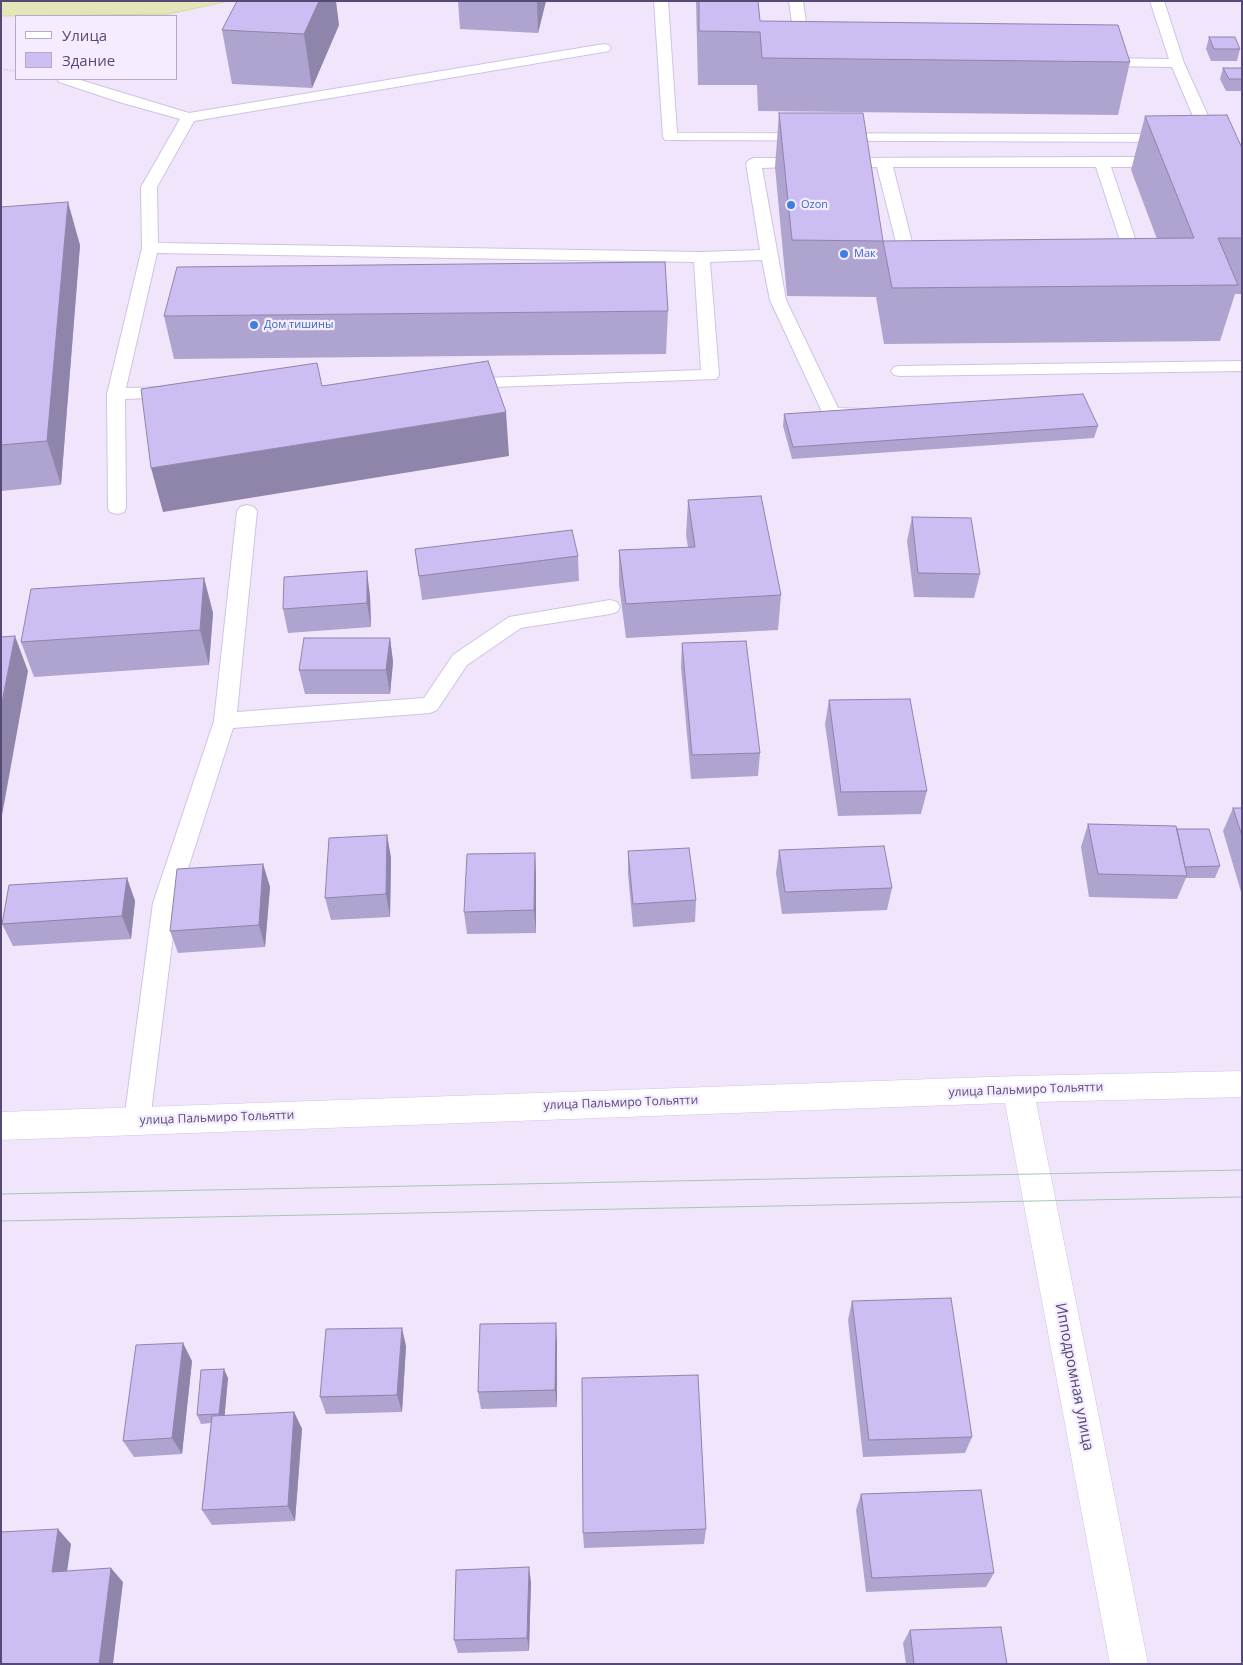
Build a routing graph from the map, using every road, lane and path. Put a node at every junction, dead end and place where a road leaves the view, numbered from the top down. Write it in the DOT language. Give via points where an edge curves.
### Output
graph roads {
  1 [pos="661,1"];
  2 [pos="796,1"];
  3 [pos="1157,1"];
  4 [pos="604,48"];
  5 [pos="814,58"];
  6 [pos="1088,62"];
  7 [pos="1177,63"];
  8 [pos="1,69"];
  9 [pos="15,71"];
  10 [pos="67,80"];
  11 [pos="189,117"];
  12 [pos="1210,138"];
  13 [pos="1216,154"];
  14 [pos="1102,162"];
  15 [pos="1180,162"];
  16 [pos="884,163"];
  17 [pos="150,248"];
  18 [pos="770,255"];
  19 [pos="702,257"];
  20 [pos="922,277"];
  21 [pos="1120,277"];
  22 [pos="1242,366"];
  23 [pos="900,371"];
  24 [pos="443,384"];
  25 [pos="186,392"];
  26 [pos="116,394"];
  27 [pos="872,412"];
  28 [pos="117,508"];
  29 [pos="247,511"];
  30 [pos="610,607"];
  31 [pos="225,721"];
  32 [pos="1242,1084"];
  33 [pos="1018,1089"];
  34 [pos="137,1121"];
  35 [pos="1,1126"];
  36 [pos="1129,1664"];
  1 -- 12 [label="lane" via="670,137"];
  2 -- 5 [label="lane" via="804,58"];
  3 -- 7 [label="lane"];
  4 -- 11 [label="lane"];
  6 -- 7 [label="lane"];
  7 -- 12 [label="lane"];
  8 -- 9 [label="path"];
  10 -- 11 [label="lane"];
  11 -- 17 [label="lane" via="150,188"];
  12 -- 13 [label="lane"];
  14 -- 15 [label="lane"];
  14 -- 16 [label="lane"];
  14 -- 21 [label="lane" via="1140,278"];
  16 -- 18 [label="lane" via="754,163"];
  16 -- 20 [label="lane" via="912,276"];
  17 -- 19 [label="lane"];
  17 -- 26 [label="lane"];
  18 -- 19 [label="lane"];
  18 -- 27 [label="lane" via="778,300 824,415"];
  19 -- 24 [label="lane" via="710,375"];
  22 -- 23 [label="lane"];
  25 -- 26 [label="lane"];
  26 -- 28 [label="lane"];
  29 -- 31 [label="lane"];
  30 -- 31 [label="lane" via="516,622 460,660 430,705"];
  31 -- 34 [label="lane" via="165,903"];
  32 -- 33 [label="street, улица Пальмиро Тольятти"];
  33 -- 34 [label="street, улица Пальмиро Тольятти"];
  33 -- 36 [label="street, Ипподромная улица"];
  34 -- 35 [label="street, улица Пальмиро Тольятти"];
}
